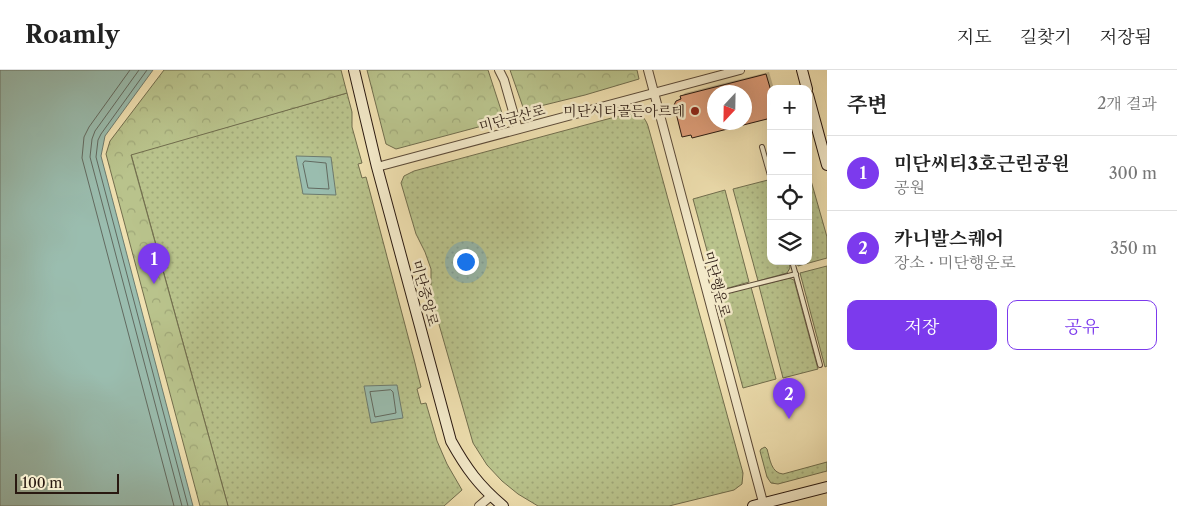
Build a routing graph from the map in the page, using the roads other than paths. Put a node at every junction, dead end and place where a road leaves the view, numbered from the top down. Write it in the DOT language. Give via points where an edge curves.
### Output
graph roads {
  1 [pos="354,70"];
  2 [pos="499,70"];
  3 [pos="648,70"];
  4 [pos="740,70"];
  5 [pos="802,70"];
  6 [pos="805,85"];
  7 [pos="654,93"];
  8 [pos="812,110"];
  9 [pos="518,129"];
  10 [pos="762,147"];
  11 [pos="827,165"];
  12 [pos="377,167"];
  13 [pos="770,175"];
  14 [pos="793,265"];
  15 [pos="796,274"];
  16 [pos="708,296"];
  17 [pos="820,365"];
  18 [pos="827,486"];
  19 [pos="491,496"];
  20 [pos="760,505"];
  21 [pos="479,506"];
  22 [pos="502,506"];
  1 -- 12 [label="street, 미단중앙로"];
  2 -- 9 [label="street"];
  3 -- 7 [label="street, 미단행운로"];
  4 -- 7 [label="street, 미단금산로"];
  5 -- 6 [label="street"];
  7 -- 9 [label="street, 미단금산로"];
  7 -- 16 [label="street, 미단행운로"];
  8 -- 11 [label="street"];
  9 -- 12 [label="street, 미단금산로"];
  10 -- 13 [label="lane"];
  12 -- 19 [label="street, 미단중앙로" via="452,442 466,468"];
  14 -- 15 [label="lane"];
  15 -- 16 [label="lane"];
  15 -- 17 [label="lane"];
  16 -- 20 [label="street, 미단행운로"];
  18 -- 20 [label="street"];
  19 -- 21 [label="street"];
  19 -- 22 [label="street, 미단중앙로"];
}
